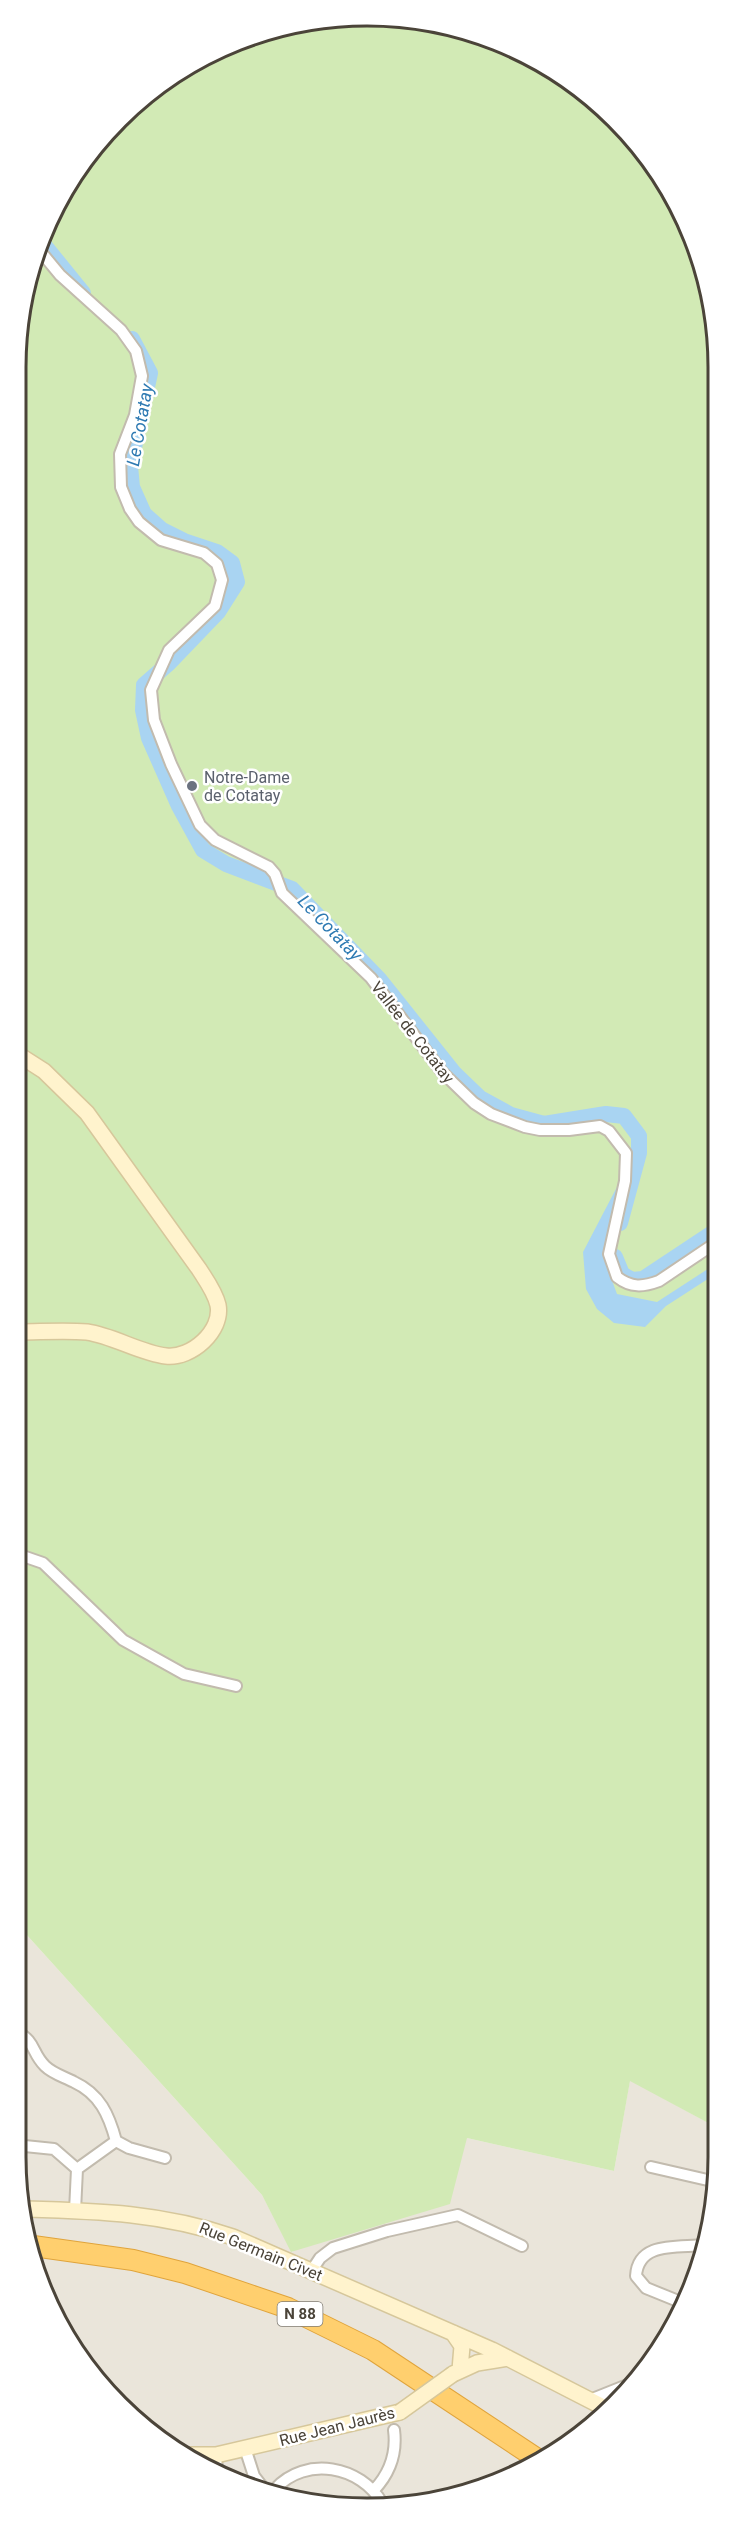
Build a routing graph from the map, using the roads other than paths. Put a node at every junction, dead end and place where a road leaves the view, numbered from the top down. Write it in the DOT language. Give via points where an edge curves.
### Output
graph roads {
  1 [pos="44,256"];
  2 [pos="26,1059"];
  3 [pos="708,1248"];
  4 [pos="26,1332"];
  5 [pos="26,1557"];
  6 [pos="236,1686"];
  7 [pos="26,2038"];
  8 [pos="117,2141"];
  9 [pos="26,2146"];
  10 [pos="165,2158"];
  11 [pos="651,2167"];
  12 [pos="77,2169"];
  13 [pos="708,2180"];
  14 [pos="29,2209"];
  15 [pos="75,2211"];
  16 [pos="522,2246"];
  17 [pos="696,2246"];
  18 [pos="38,2247"];
  19 [pos="42,2261"];
  20 [pos="312,2270"];
  21 [pos="676,2300"];
  22 [pos="450,2331"];
  23 [pos="508,2358"];
  24 [pos="456,2372"];
  25 [pos="615,2390"];
  26 [pos="590,2400"];
  27 [pos="600,2405"];
  28 [pos="394,2430"];
  29 [pos="245,2448"];
  30 [pos="202,2455"];
  31 [pos="216,2455"];
  32 [pos="532,2455"];
  33 [pos="520,2461"];
  34 [pos="216,2462"];
  35 [pos="257,2479"];
  36 [pos="279,2486"];
  37 [pos="374,2490"];
  38 [pos="378,2497"];
  1 -- 3 [label="street, Vallée de Cotatay" via="121,330 138,357 142,376 135,415 120,454 121,487 130,509 161,540 204,553 216,564 222,580 215,606 176,641 162,662 152,690 154,720 200,825 215,840 269,867 282,893 371,978 442,1072 474,1103 513,1124 533,1129 600,1126 609,1131 626,1153 625,1180 609,1254 617,1277 634,1286 650,1284"];
  2 -- 4 [label="street" via="44,1071 87,1113 199,1269 213,1292 218,1316 213,1330 192,1351 167,1356 103,1335"];
  5 -- 6 [label="street" via="43,1563 123,1640 184,1674"];
  7 -- 8 [label="street" via="44,2065 85,2087 101,2102"];
  8 -- 10 [label="street"];
  8 -- 12 [label="street"];
  9 -- 12 [label="street" via="54,2149"];
  11 -- 13 [label="street"];
  12 -- 15 [label="street"];
  14 -- 15 [label="street, Rue Germain Civet"];
  15 -- 20 [label="street, Rue Germain Civet" via="138,2214 198,2226"];
  16 -- 20 [label="street" via="458,2215 333,2248"];
  17 -- 21 [label="street" via="655,2250 636,2264 636,2276 646,2288"];
  18 -- 32 [label="highway, N 88" via="133,2260 288,2308 373,2350"];
  19 -- 33 [label="highway, N 88" via="84,2264 168,2281 310,2331 415,2389"];
  20 -- 22 [label="street, Rue Germain Civet"];
  22 -- 23 [label="street, Rue Germain Civet"];
  22 -- 24 [label="street" via="462,2346"];
  23 -- 24 [label="street, Rue Jean Jaurès" via="477,2363"];
  23 -- 26 [label="street, Rue Germain Civet"];
  24 -- 29 [label="street, Rue Jean Jaurès, bridge" via="400,2412"];
  25 -- 26 [label="street"];
  26 -- 27 [label="street, Rue Germain Civet"];
  28 -- 37 [label="street" via="389,2470"];
  29 -- 31 [label="street, Rue Jean Jaurès"];
  29 -- 35 [label="street"];
  30 -- 31 [label="street, Rue Jean Jaurès"];
  31 -- 34 [label="street"];
  36 -- 37 [label="street" via="292,2475 323,2468 351,2474"];
  37 -- 38 [label="street"];
}
